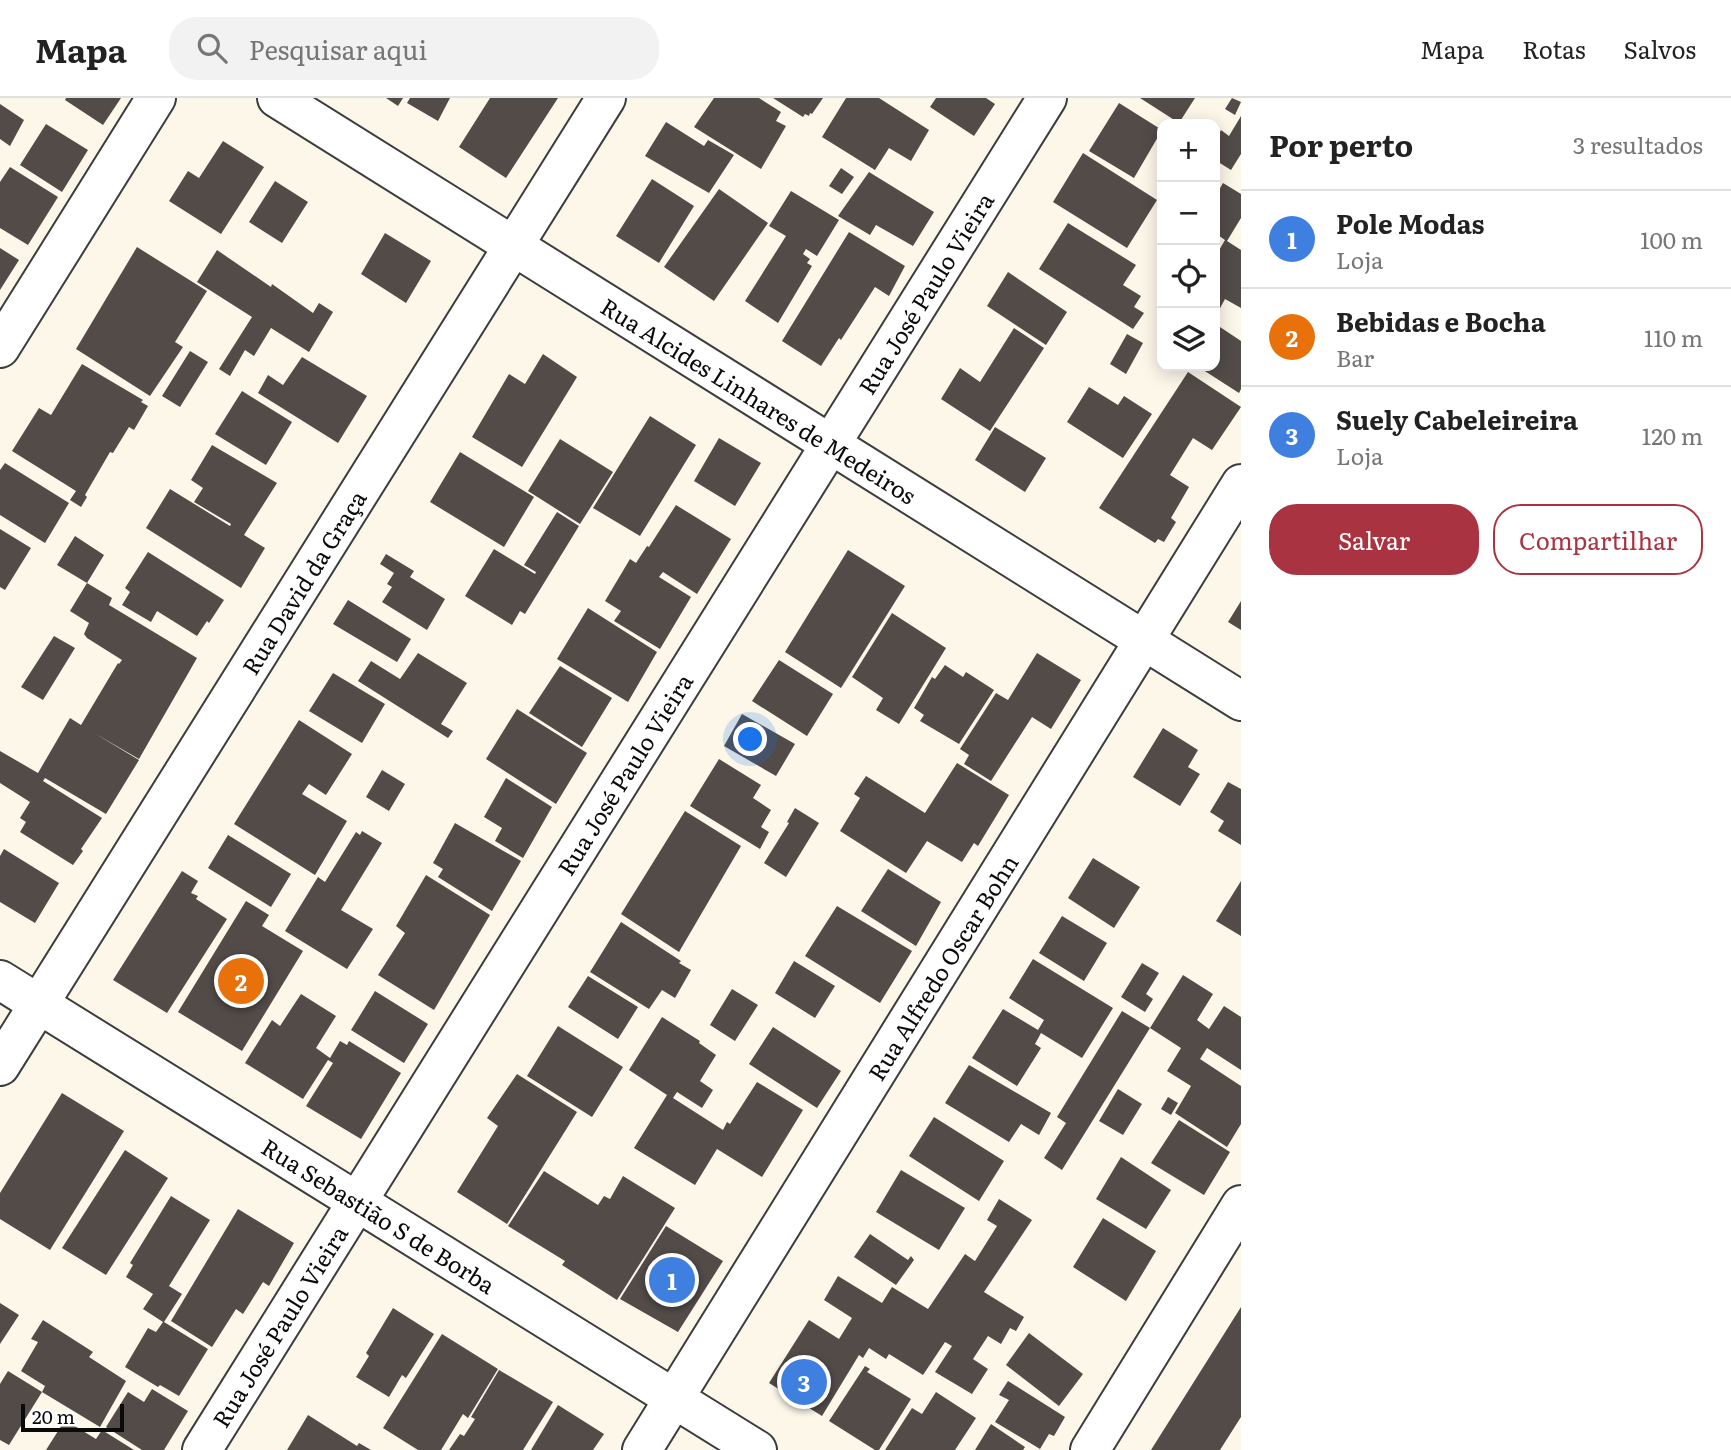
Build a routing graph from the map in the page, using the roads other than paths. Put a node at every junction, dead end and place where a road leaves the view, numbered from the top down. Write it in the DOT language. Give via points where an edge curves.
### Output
graph roads {
  1 [pos="156,98"];
  2 [pos="277,98"];
  3 [pos="606,98"];
  4 [pos="1047,98"];
  5 [pos="513,246"];
  6 [pos="0,348"];
  7 [pos="831,444"];
  8 [pos="1241,484"];
  9 [pos="1144,640"];
  10 [pos="1241,701"];
  11 [pos="0,980"];
  12 [pos="39,1004"];
  13 [pos="0,1066"];
  14 [pos="357,1201"];
  15 [pos="1241,1205"];
  16 [pos="674,1398"];
  17 [pos="202,1450"];
  18 [pos="642,1450"];
  19 [pos="757,1450"];
  20 [pos="1090,1450"];
  1 -- 6 [label="street"];
  2 -- 5 [label="street, Rua Alcides Linhares de Medeiros"];
  3 -- 5 [label="street, Rua David da Graça"];
  4 -- 7 [label="street, Rua José Paulo Vieira"];
  5 -- 7 [label="street, Rua Alcides Linhares de Medeiros"];
  5 -- 12 [label="street, Rua David da Graça"];
  7 -- 9 [label="street, Rua Alcides Linhares de Medeiros"];
  7 -- 14 [label="street, Rua José Paulo Vieira"];
  8 -- 9 [label="street, Rua Alfredo Oscar Bohn"];
  9 -- 10 [label="street, Rua Alcides Linhares de Medeiros"];
  9 -- 16 [label="street, Rua Alfredo Oscar Bohn"];
  11 -- 12 [label="street, Rua Sebastião S de Borba"];
  12 -- 13 [label="street, Rua David da Graça"];
  12 -- 14 [label="street, Rua Sebastião S de Borba"];
  14 -- 16 [label="street, Rua Sebastião S de Borba"];
  14 -- 17 [label="street, Rua José Paulo Vieira"];
  15 -- 20 [label="street"];
  16 -- 18 [label="street, Rua Alfredo Oscar Bohn"];
  16 -- 19 [label="street, Rua Sebastião S de Borba"];
}
